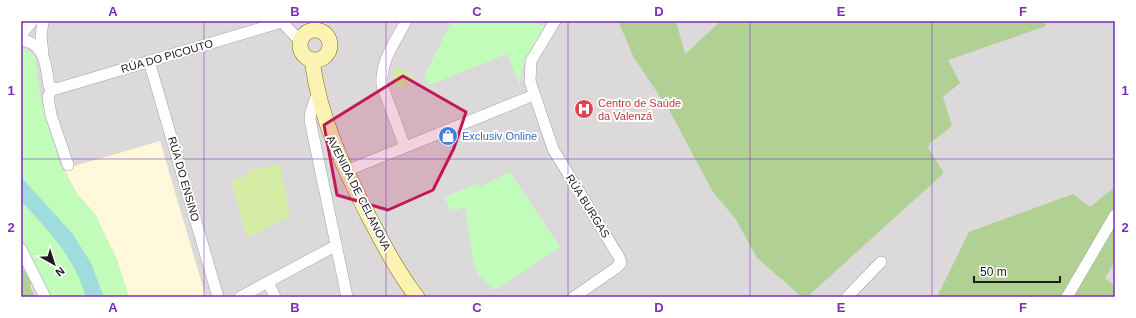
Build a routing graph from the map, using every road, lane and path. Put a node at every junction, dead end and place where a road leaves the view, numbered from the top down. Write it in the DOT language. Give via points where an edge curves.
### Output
graph roads {
  1 [pos="32,21"];
  2 [pos="43,21"];
  3 [pos="406,21"];
  4 [pos="555,21"];
  5 [pos="282,22"];
  6 [pos="321,26"];
  7 [pos="21,35"];
  8 [pos="21,40"];
  9 [pos="300,41"];
  10 [pos="43,53"];
  11 [pos="312,60"];
  12 [pos="149,61"];
  13 [pos="52,89"];
  14 [pos="317,94"];
  15 [pos="534,95"];
  16 [pos="405,147"];
  17 [pos="68,165"];
  18 [pos="346,171"];
  19 [pos="1115,215"];
  20 [pos="335,246"];
  21 [pos="21,249"];
  22 [pos="881,262"];
  23 [pos="268,282"];
  24 [pos="45,297"];
  25 [pos="218,297"];
  26 [pos="240,297"];
  27 [pos="276,297"];
  28 [pos="347,297"];
  29 [pos="417,297"];
  30 [pos="574,297"];
  31 [pos="847,297"];
  32 [pos="1067,297"];
  1 -- 7 [label="street"];
  2 -- 10 [label="street"];
  3 -- 16 [label="street" via="384,62 381,76"];
  4 -- 15 [label="street" via="531,61 530,81"];
  5 -- 9 [label="street"];
  5 -- 12 [label="street, RÚA DO PICOUTO"];
  6 -- 9 [label="street" via="305,33"];
  6 -- 11 [label="street" via="327,35 329,50 322,58"];
  8 -- 10 [label="street" via="35,45"];
  9 -- 11 [label="street" via="302,52"];
  10 -- 13 [label="street" via="49,86"];
  11 -- 14 [label="street, AVENIDA DE CELANOVA"];
  12 -- 13 [label="street, RÚA DO PICOUTO"];
  12 -- 25 [label="street, RÚA DO ENSINO"];
  13 -- 17 [label="street" via="48,97 51,115"];
  14 -- 18 [label="street, AVENIDA DE CELANOVA" via="325,121"];
  14 -- 20 [label="street" via="310,120"];
  15 -- 16 [label="street"];
  15 -- 30 [label="street, RÚA BURGAS" via="553,149 621,263"];
  16 -- 18 [label="street"];
  18 -- 29 [label="street, AVENIDA DE CELANOVA" via="383,243"];
  19 -- 32 [label="street"];
  20 -- 23 [label="street"];
  20 -- 28 [label="street"];
  21 -- 24 [label="street"];
  22 -- 31 [label="street"];
  23 -- 26 [label="street"];
  23 -- 27 [label="street"];
}
